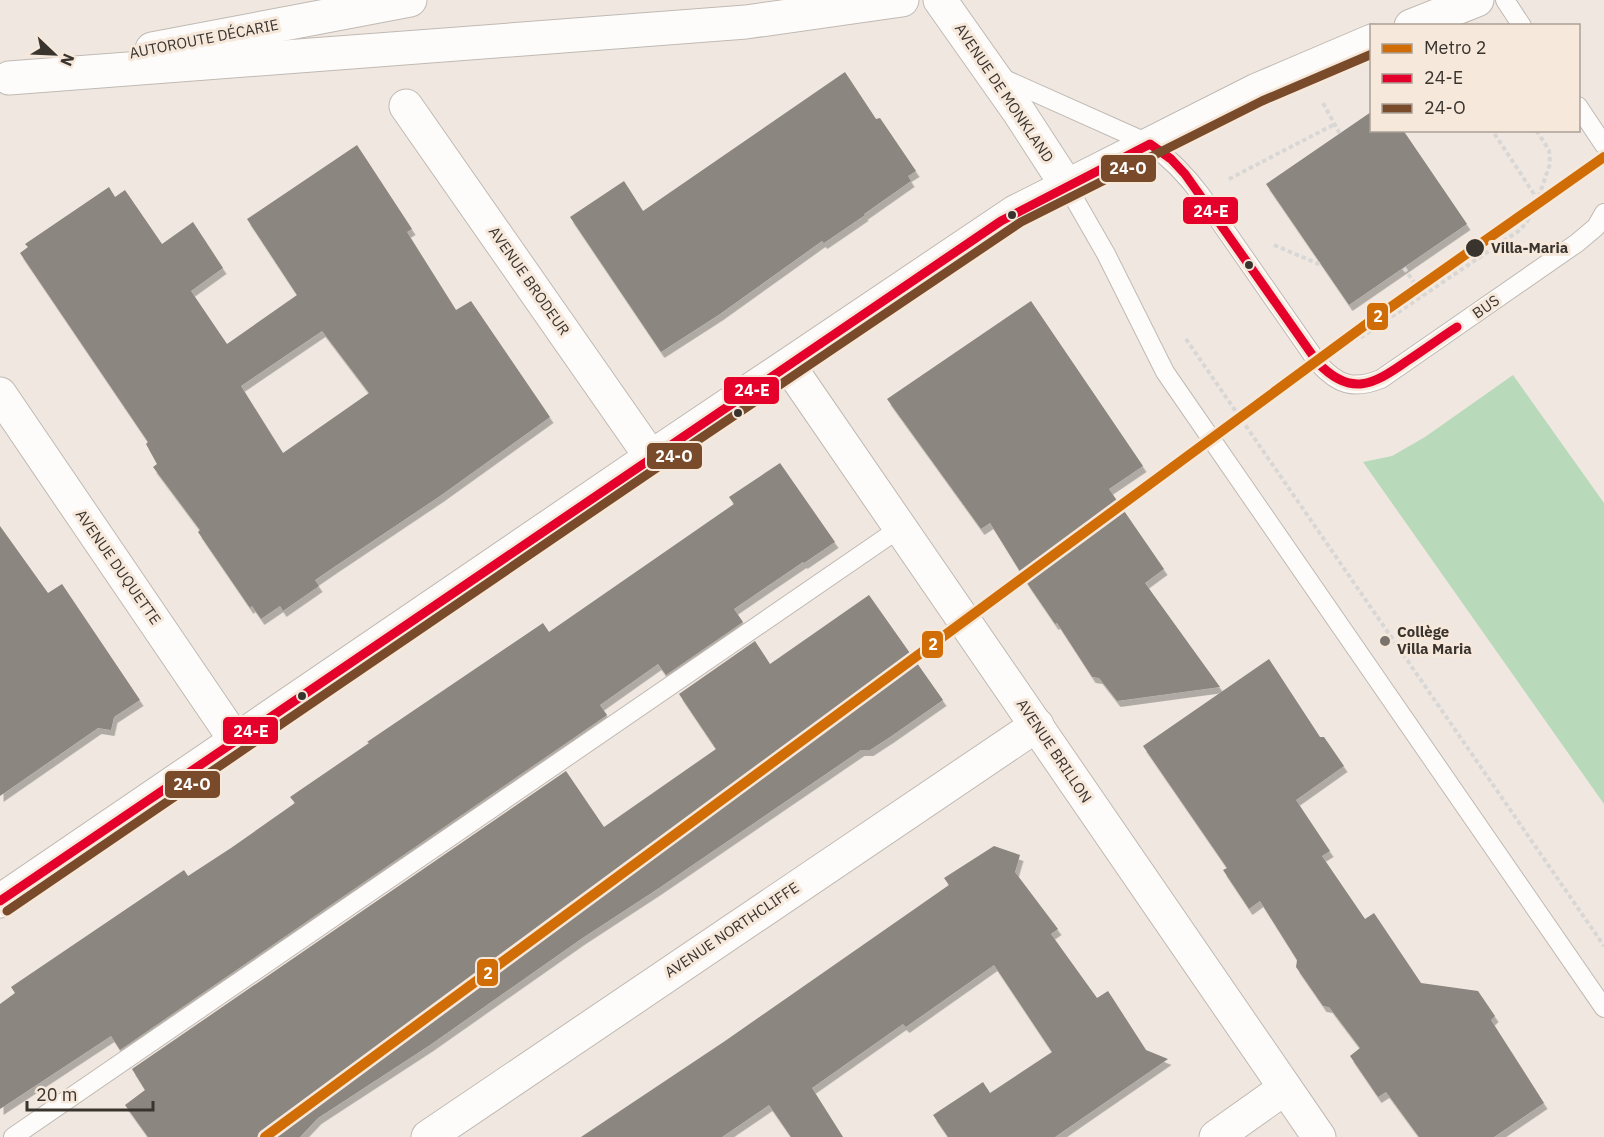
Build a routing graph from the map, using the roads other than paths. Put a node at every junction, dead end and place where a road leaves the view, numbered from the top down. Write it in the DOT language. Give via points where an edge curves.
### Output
graph roads {
  1 [pos="410,0"];
  2 [pos="902,0"];
  3 [pos="940,0"];
  4 [pos="1477,0"];
  5 [pos="1505,0"];
  6 [pos="1416,24"];
  7 [pos="1521,24"];
  8 [pos="1370,41"];
  9 [pos="992,73"];
  10 [pos="4,79"];
  11 [pos="406,106"];
  12 [pos="1580,109"];
  13 [pos="1150,144"];
  14 [pos="1604,145"];
  15 [pos="1067,186"];
  16 [pos="1604,213"];
  17 [pos="789,366"];
  18 [pos="0,393"];
  19 [pos="651,457"];
  20 [pos="900,528"];
  21 [pos="1037,725"];
  22 [pos="236,741"];
  23 [pos="0,901"];
  24 [pos="1604,1008"];
  25 [pos="1285,1088"];
  26 [pos="13,1137"];
  27 [pos="428,1137"];
  28 [pos="1216,1137"];
  29 [pos="1319,1137"];
  1 -- 10 [label="main road, AUTOROUTE DÉCARIE"];
  2 -- 10 [label="main road" via="746,22"];
  3 -- 9 [label="main road, AVENUE DE MONKLAND"];
  4 -- 6 [label="main road"];
  5 -- 7 [label="lane"];
  8 -- 13 [label="main road" via="1257,90"];
  9 -- 13 [label="lane, BUS"];
  9 -- 15 [label="main road, AVENUE DE MONKLAND"];
  11 -- 19 [label="main road, AVENUE BRODEUR"];
  12 -- 14 [label="lane"];
  13 -- 15 [label="main road"];
  13 -- 16 [label="lane, BUS" via="1185,174 1318,363 1334,378 1354,385 1381,379 1578,243 1596,227"];
  15 -- 17 [label="main road" via="1001,221"];
  15 -- 24 [label="lane" via="1165,372"];
  17 -- 19 [label="main road"];
  17 -- 20 [label="main road, AVENUE BRILLON"];
  18 -- 22 [label="main road, AVENUE DUQUETTE"];
  19 -- 22 [label="main road"];
  20 -- 21 [label="main road, AVENUE BRILLON"];
  20 -- 26 [label="lane"];
  21 -- 25 [label="main road, AVENUE BRILLON"];
  21 -- 27 [label="main road, AVENUE NORTHCLIFFE"];
  22 -- 23 [label="main road"];
  25 -- 28 [label="main road"];
  25 -- 29 [label="main road, AVENUE BRILLON"];
}
